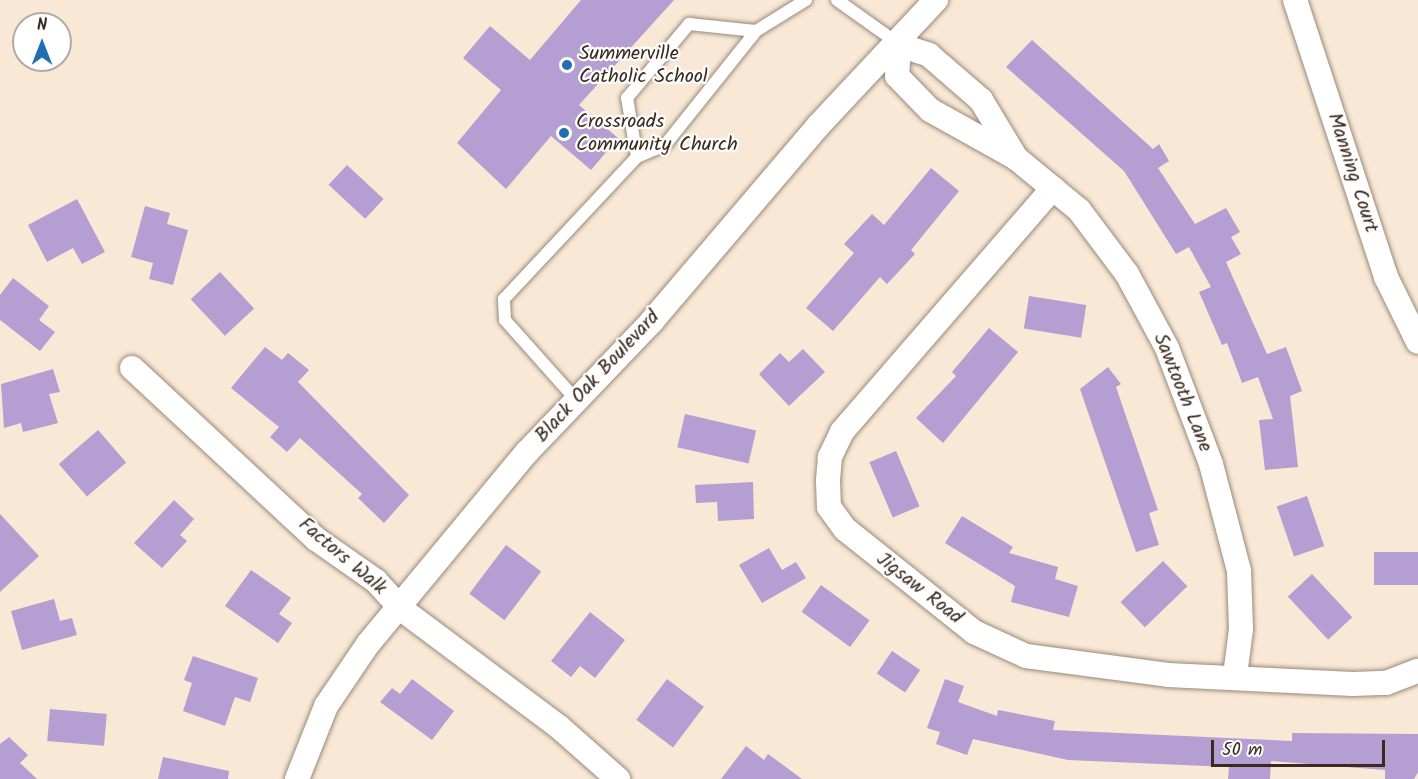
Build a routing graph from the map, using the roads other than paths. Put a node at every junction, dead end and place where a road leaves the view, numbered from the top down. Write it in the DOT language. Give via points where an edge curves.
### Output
graph roads {
  1 [pos="806,0"];
  2 [pos="837,0"];
  3 [pos="936,0"];
  4 [pos="1295,0"];
  5 [pos="756,31"];
  6 [pos="900,45"];
  7 [pos="637,157"];
  8 [pos="1016,158"];
  9 [pos="1053,188"];
  10 [pos="1418,342"];
  11 [pos="132,368"];
  12 [pos="578,402"];
  13 [pos="400,608"];
  14 [pos="1418,671"];
  15 [pos="1235,676"];
  16 [pos="297,779"];
  17 [pos="618,779"];
  1 -- 5 [label="lane"];
  2 -- 6 [label="lane"];
  3 -- 6 [label="street, Black Oak Boulevard"];
  4 -- 10 [label="street, Manning Court" via="1386,277"];
  5 -- 7 [label="lane" via="665,145"];
  5 -- 7 [label="lane" via="689,24 627,98"];
  6 -- 8 [label="street, Sawtooth Lane" via="929,55 981,100"];
  6 -- 8 [label="street, Sawtooth Lane" via="897,76 930,110"];
  6 -- 12 [label="street, Black Oak Boulevard" via="818,126"];
  7 -- 12 [label="lane" via="504,299 505,320"];
  8 -- 9 [label="street, Sawtooth Lane"];
  9 -- 15 [label="street, Sawtooth Lane" via="1080,210 1127,274 1167,348 1211,464 1239,570 1241,622"];
  9 -- 15 [label="street, Jigsaw Road" via="842,432 830,457 829,507 845,530 931,600 999,645 1076,665"];
  11 -- 13 [label="street, Factors Walk" via="316,539 376,580"];
  12 -- 13 [label="street, Black Oak Boulevard" via="527,453"];
  13 -- 16 [label="street, Black Oak Boulevard" via="341,680"];
  13 -- 17 [label="street, Factors Walk" via="560,727"];
  14 -- 15 [label="street, Jigsaw Road" via="1386,683 1353,684"];
}
